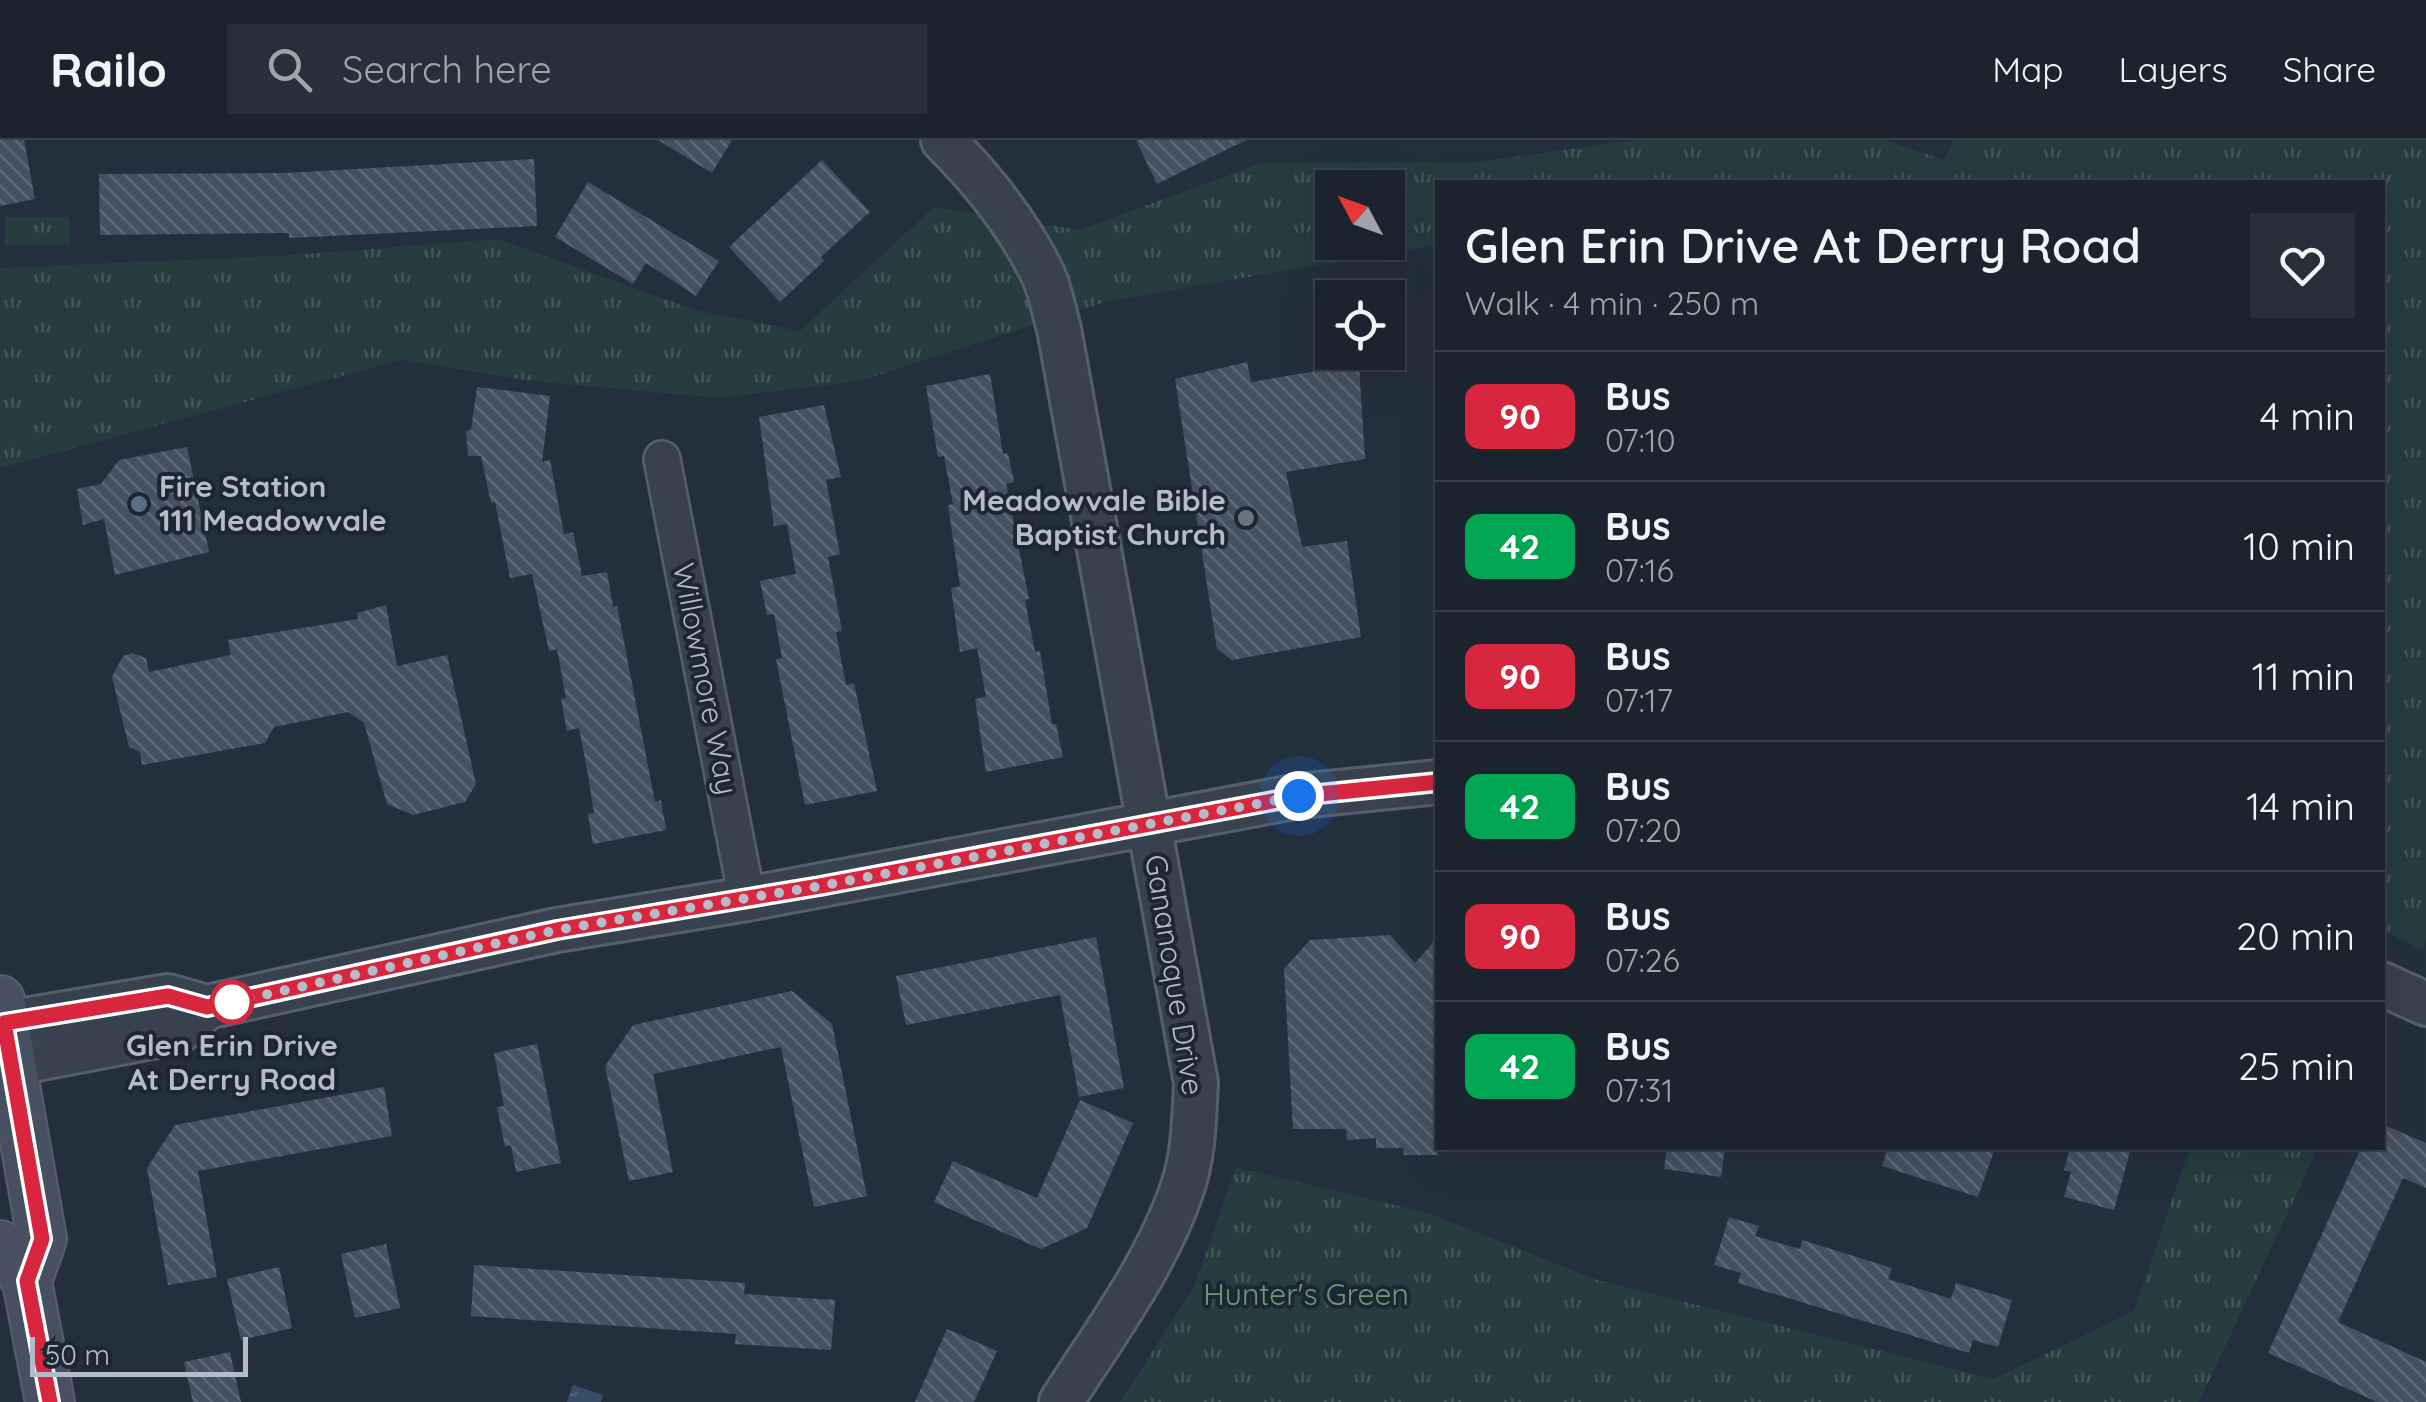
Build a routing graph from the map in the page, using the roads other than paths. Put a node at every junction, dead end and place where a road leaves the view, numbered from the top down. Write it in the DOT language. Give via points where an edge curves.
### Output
graph roads {
  1 [pos="943,140"];
  2 [pos="662,458"];
  3 [pos="1435,782"];
  4 [pos="1151,825"];
  5 [pos="747,899"];
  6 [pos="2385,985"];
  7 [pos="2426,1004"];
  8 [pos="3,1035"];
  9 [pos="14,1263"];
  10 [pos="50,1402"];
  11 [pos="1061,1402"];
  1 -- 4 [label="street, Gananoque Drive" via="1010,220 1045,280"];
  2 -- 5 [label="street, Willowmore Way"];
  3 -- 4 [label="street" via="1299,796"];
  4 -- 5 [label="street"];
  4 -- 11 [label="street, Gananoque Drive" via="1196,1083 1191,1154 1176,1203 1131,1294"];
  5 -- 8 [label="street" via="557,930 207,1007 178,1032"];
  6 -- 7 [label="street"];
  8 -- 9 [label="main road" via="42,1239"];
  9 -- 10 [label="main road"];
}
